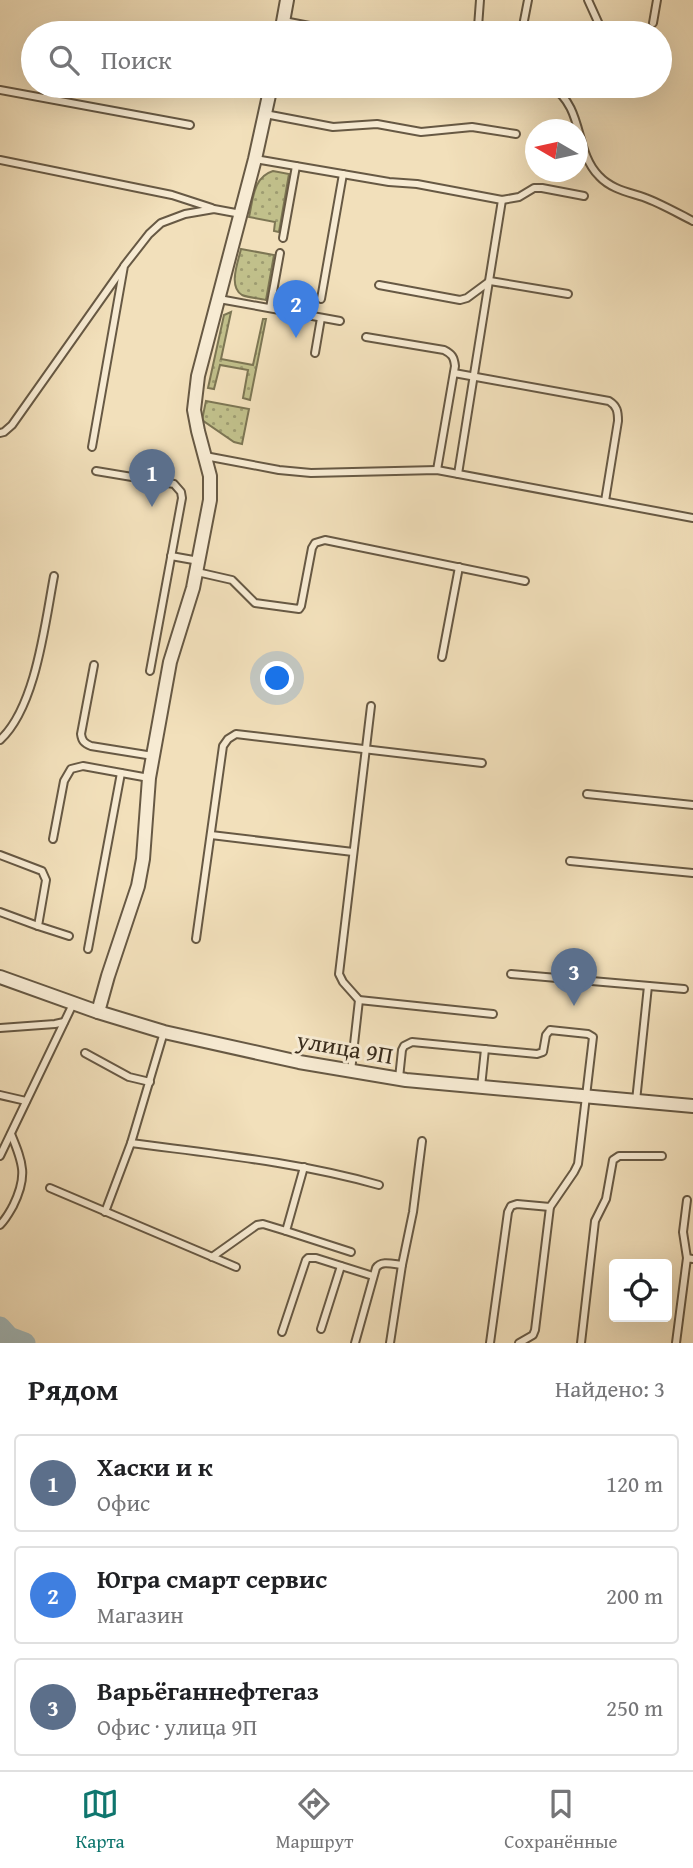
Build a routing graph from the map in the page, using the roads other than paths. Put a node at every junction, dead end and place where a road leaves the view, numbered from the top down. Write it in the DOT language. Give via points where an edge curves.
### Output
graph roads {
  1 [pos="287,0"];
  2 [pos="480,0"];
  3 [pos="528,0"];
  4 [pos="588,0"];
  5 [pos="657,0"];
  6 [pos="283,21"];
  7 [pos="478,21"];
  8 [pos="524,21"];
  9 [pos="598,21"];
  10 [pos="653,21"];
  11 [pos="0,90"];
  12 [pos="21,94"];
  13 [pos="45,98"];
  14 [pos="268,98"];
  15 [pos="564,98"];
  16 [pos="265,114"];
  17 [pos="190,124"];
  18 [pos="516,134"];
  19 [pos="256,159"];
  20 [pos="0,160"];
  21 [pos="296,166"];
  22 [pos="343,174"];
  23 [pos="584,196"];
  24 [pos="502,200"];
  25 [pos="214,209"];
  26 [pos="242,214"];
  27 [pos="693,221"];
  28 [pos="283,238"];
  29 [pos="280,253"];
  30 [pos="124,266"];
  31 [pos="490,281"];
  32 [pos="379,285"];
  33 [pos="568,294"];
  34 [pos="219,299"];
  35 [pos="321,299"];
  36 [pos="270,308"];
  37 [pos="321,318"];
  38 [pos="340,321"];
  39 [pos="366,337"];
  40 [pos="315,353"];
  41 [pos="454,373"];
  42 [pos="474,377"];
  43 [pos="0,433"];
  44 [pos="92,447"];
  45 [pos="205,456"];
  46 [pos="438,470"];
  47 [pos="96,471"];
  48 [pos="458,474"];
  49 [pos="605,502"];
  50 [pos="693,518"];
  51 [pos="171,556"];
  52 [pos="198,567"];
  53 [pos="459,567"];
  54 [pos="54,576"];
  55 [pos="525,581"];
  56 [pos="442,657"];
  57 [pos="94,665"];
  58 [pos="150,671"];
  59 [pos="371,706"];
  60 [pos="0,740"];
  61 [pos="366,749"];
  62 [pos="153,755"];
  63 [pos="482,763"];
  64 [pos="121,773"];
  65 [pos="149,778"];
  66 [pos="587,794"];
  67 [pos="693,805"];
  68 [pos="211,835"];
  69 [pos="53,839"];
  70 [pos="353,852"];
  71 [pos="0,855"];
  72 [pos="570,861"];
  73 [pos="693,873"];
  74 [pos="0,912"];
  75 [pos="38,926"];
  76 [pos="69,936"];
  77 [pos="196,939"];
  78 [pos="88,949"];
  79 [pos="511,974"];
  80 [pos="0,977"];
  81 [pos="648,986"];
  82 [pos="684,989"];
  83 [pos="359,1000"];
  84 [pos="73,1004"];
  85 [pos="98,1012"];
  86 [pos="493,1014"];
  87 [pos="64,1022"];
  88 [pos="0,1028"];
  89 [pos="164,1032"];
  90 [pos="485,1049"];
  91 [pos="85,1053"];
  92 [pos="351,1071"];
  93 [pos="399,1079"];
  94 [pos="150,1082"];
  95 [pos="481,1087"];
  96 [pos="0,1095"];
  97 [pos="587,1097"];
  98 [pos="26,1101"];
  99 [pos="636,1101"];
  100 [pos="693,1106"];
  101 [pos="10,1134"];
  102 [pos="422,1141"];
  103 [pos="131,1143"];
  104 [pos="0,1156"];
  105 [pos="662,1156"];
  106 [pos="304,1167"];
  107 [pos="379,1185"];
  108 [pos="50,1188"];
  109 [pos="687,1200"];
  110 [pos="550,1207"];
  111 [pos="106,1212"];
  112 [pos="0,1225"];
  113 [pos="286,1231"];
  114 [pos="351,1252"];
  115 [pos="212,1257"];
  116 [pos="690,1258"];
  117 [pos="402,1265"];
  118 [pos="341,1266"];
  119 [pos="236,1267"];
  120 [pos="373,1276"];
  121 [pos="321,1328"];
  122 [pos="282,1332"];
  123 [pos="355,1343"];
  124 [pos="390,1343"];
  125 [pos="490,1343"];
  126 [pos="519,1343"];
  127 [pos="581,1343"];
  128 [pos="676,1343"];
  1 -- 6 [label="street"];
  2 -- 7 [label="lane"];
  3 -- 8 [label="lane"];
  4 -- 9 [label="lane"];
  5 -- 10 [label="lane"];
  11 -- 12 [label="lane"];
  13 -- 17 [label="lane"];
  14 -- 16 [label="street"];
  15 -- 27 [label="lane" via="599,177"];
  16 -- 18 [label="lane" via="333,127 377,124 421,132 472,127"];
  16 -- 19 [label="street"];
  19 -- 21 [label="lane"];
  19 -- 26 [label="street"];
  20 -- 25 [label="lane" via="172,195"];
  21 -- 22 [label="lane"];
  21 -- 28 [label="lane"];
  22 -- 24 [label="lane"];
  22 -- 35 [label="lane"];
  23 -- 24 [label="lane" via="534,188"];
  24 -- 31 [label="lane"];
  25 -- 26 [label="lane"];
  25 -- 30 [label="lane" via="161,223"];
  26 -- 34 [label="street"];
  29 -- 36 [label="lane"];
  30 -- 43 [label="lane" via="12,425"];
  30 -- 44 [label="lane"];
  31 -- 32 [label="lane" via="460,300"];
  31 -- 33 [label="lane"];
  31 -- 42 [label="lane"];
  34 -- 36 [label="lane"];
  34 -- 45 [label="street" via="195,396"];
  36 -- 37 [label="lane"];
  37 -- 38 [label="lane"];
  37 -- 40 [label="lane"];
  39 -- 41 [label="lane" via="444,351 454,359"];
  41 -- 42 [label="lane"];
  41 -- 46 [label="lane"];
  42 -- 48 [label="lane"];
  42 -- 49 [label="lane" via="615,405 618,421"];
  45 -- 46 [label="lane" via="311,473"];
  45 -- 52 [label="street" via="211,488"];
  46 -- 48 [label="lane"];
  47 -- 51 [label="lane" via="178,487 182,498"];
  48 -- 49 [label="lane"];
  49 -- 50 [label="lane"];
  51 -- 52 [label="lane"];
  51 -- 58 [label="lane"];
  52 -- 53 [label="lane" via="232,580 255,603 295,610 301,606 312,548 320,540"];
  52 -- 62 [label="street" via="170,663"];
  53 -- 55 [label="lane"];
  53 -- 56 [label="lane"];
  54 -- 60 [label="lane" via="29,693 13,726"];
  57 -- 62 [label="lane" via="81,734 85,744"];
  59 -- 61 [label="lane"];
  61 -- 63 [label="lane"];
  61 -- 68 [label="lane" via="236,734 223,746"];
  61 -- 70 [label="lane"];
  62 -- 65 [label="street"];
  64 -- 65 [label="lane"];
  64 -- 69 [label="lane" via="82,766 71,769 64,781"];
  64 -- 78 [label="lane"];
  65 -- 85 [label="street" via="138,886"];
  66 -- 67 [label="lane"];
  68 -- 70 [label="lane"];
  68 -- 77 [label="lane"];
  70 -- 83 [label="lane" via="339,974"];
  71 -- 75 [label="lane" via="45,875"];
  72 -- 73 [label="lane"];
  74 -- 75 [label="lane"];
  75 -- 76 [label="lane"];
  79 -- 81 [label="lane"];
  80 -- 84 [label="street, улица 9П"];
  81 -- 82 [label="lane"];
  81 -- 99 [label="lane"];
  83 -- 86 [label="lane"];
  83 -- 92 [label="lane"];
  84 -- 85 [label="street, улица 9П"];
  84 -- 87 [label="lane"];
  85 -- 89 [label="street, улица 9П"];
  87 -- 88 [label="lane"];
  87 -- 98 [label="lane"];
  89 -- 92 [label="street, улица 9П"];
  89 -- 94 [label="lane"];
  90 -- 93 [label="lane" via="412,1042 402,1050"];
  90 -- 95 [label="lane"];
  90 -- 97 [label="lane" via="537,1054 543,1052 550,1030 591,1035"];
  91 -- 94 [label="lane" via="129,1077"];
  92 -- 93 [label="street, улица 9П"];
  93 -- 95 [label="street, улица 9П"];
  94 -- 103 [label="lane"];
  95 -- 97 [label="street, улица 9П"];
  96 -- 98 [label="lane"];
  97 -- 99 [label="street, улица 9П"];
  97 -- 110 [label="lane" via="578,1164"];
  98 -- 101 [label="lane"];
  99 -- 100 [label="street, улица 9П"];
  101 -- 104 [label="lane"];
  101 -- 112 [label="lane" via="21,1157 23,1178"];
  102 -- 117 [label="lane"];
  103 -- 106 [label="lane"];
  103 -- 111 [label="lane"];
  105 -- 127 [label="lane" via="613,1160 604,1206 595,1221"];
  106 -- 107 [label="lane"];
  106 -- 113 [label="lane"];
  108 -- 111 [label="lane"];
  109 -- 116 [label="lane" via="683,1232"];
  110 -- 125 [label="lane" via="517,1204 508,1212"];
  110 -- 126 [label="lane" via="535,1330"];
  111 -- 115 [label="lane"];
  113 -- 114 [label="lane"];
  113 -- 115 [label="lane" via="257,1225"];
  115 -- 119 [label="lane"];
  116 -- 128 [label="lane"];
  117 -- 120 [label="lane" via="379,1264"];
  117 -- 124 [label="lane"];
  118 -- 120 [label="lane"];
  118 -- 121 [label="lane"];
  118 -- 122 [label="lane" via="312,1257 306,1260"];
  120 -- 123 [label="lane"];
}
